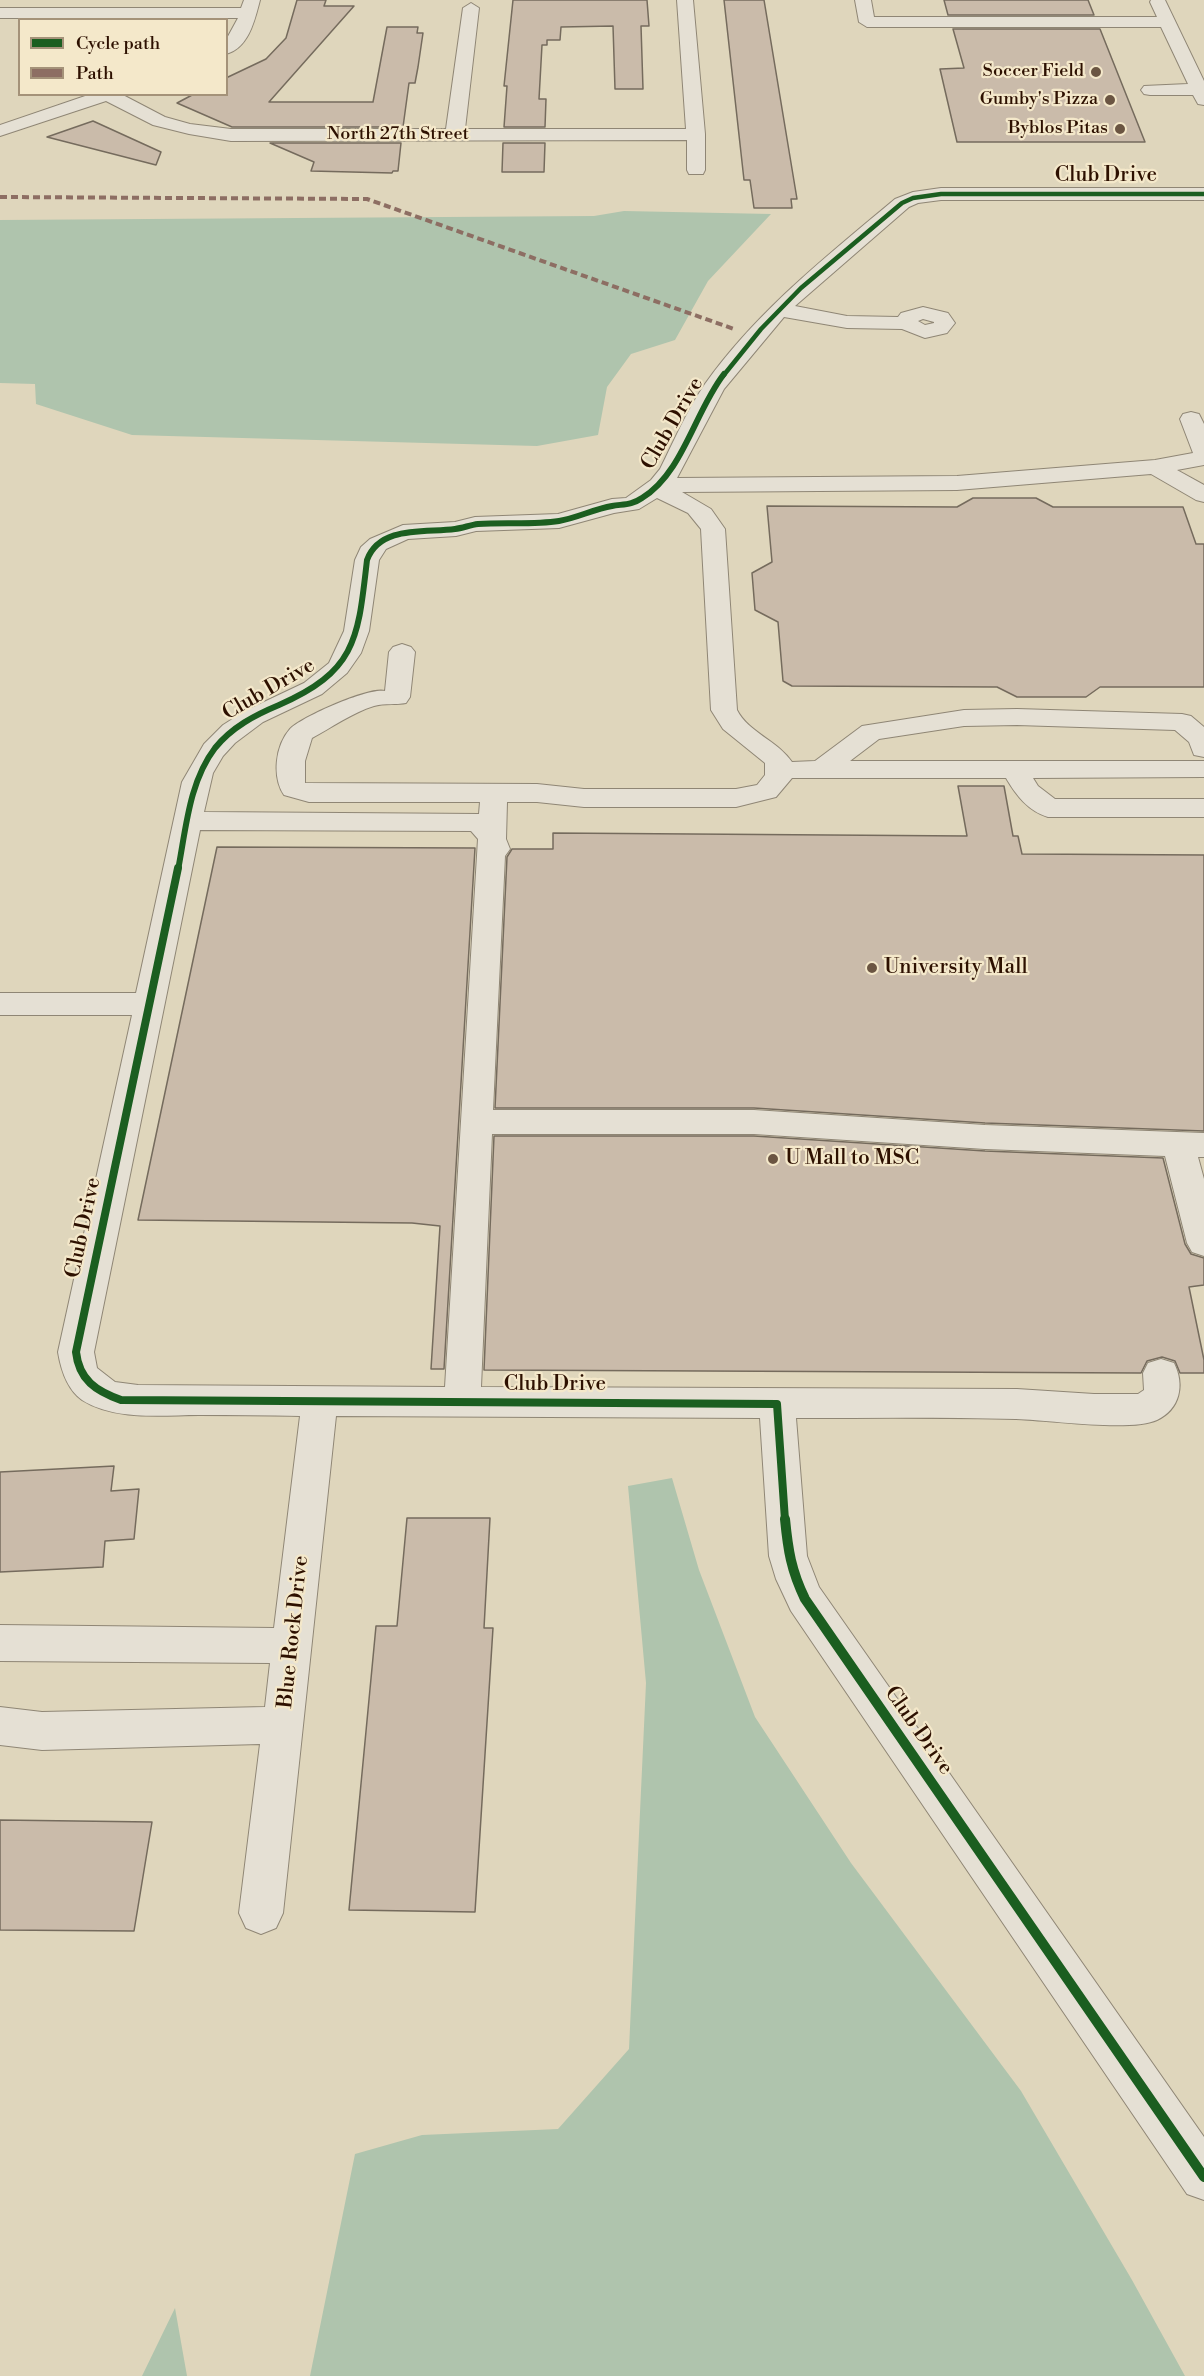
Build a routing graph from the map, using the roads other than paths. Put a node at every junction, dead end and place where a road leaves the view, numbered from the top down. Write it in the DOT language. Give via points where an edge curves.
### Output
graph roads {
  1 [pos="685,0"];
  2 [pos="862,0"];
  3 [pos="1158,0"];
  4 [pos="250,6"];
  5 [pos="471,8"];
  6 [pos="0,13"];
  7 [pos="1168,22"];
  8 [pos="228,48"];
  9 [pos="1150,90"];
  10 [pos="1202,93"];
  11 [pos="106,96"];
  12 [pos="111,96"];
  13 [pos="0,131"];
  14 [pos="455,135"];
  15 [pos="696,135"];
  16 [pos="696,170"];
  17 [pos="1204,194"];
  18 [pos="779,310"];
  19 [pos="907,324"];
  20 [pos="1191,419"];
  21 [pos="1204,452"];
  22 [pos="1204,458"];
  23 [pos="1155,467"];
  24 [pos="747,483"];
  25 [pos="656,487"];
  26 [pos="1204,495"];
  27 [pos="713,529"];
  28 [pos="402,652"];
  29 [pos="1204,749"];
  30 [pos="823,769"];
  31 [pos="1014,769"];
  32 [pos="1204,769"];
  33 [pos="780,770"];
  34 [pos="494,793"];
  35 [pos="1204,808"];
  36 [pos="188,821"];
  37 [pos="496,849"];
  38 [pos="0,1004"];
  39 [pos="150,1004"];
  40 [pos="477,1122"];
  41 [pos="1192,1145"];
  42 [pos="1204,1243"];
  43 [pos="1161,1373"];
  44 [pos="320,1401"];
  45 [pos="462,1402"];
  46 [pos="777,1404"];
  47 [pos="0,1643"];
  48 [pos="293,1646"];
  49 [pos="283,1725"];
  50 [pos="0,1726"];
  51 [pos="261,1913"];
  52 [pos="1204,2177"];
  1 -- 15 [label="street"];
  2 -- 7 [label="street" via="867,22"];
  3 -- 7 [label="street"];
  4 -- 6 [label="street"];
  4 -- 8 [label="street" via="244,29 237,42"];
  5 -- 14 [label="street"];
  7 -- 10 [label="street"];
  9 -- 10 [label="street"];
  11 -- 13 [label="street"];
  12 -- 14 [label="street, North 27th Street" via="159,121 231,135"];
  14 -- 15 [label="street, North 27th Street"];
  15 -- 16 [label="street"];
  17 -- 18 [label="street, Club Drive" via="1059,186 913,198 902,203"];
  18 -- 19 [label="street" via="848,322"];
  18 -- 25 [label="street, Club Drive" via="714,387 675,461"];
  20 -- 21 [label="street"];
  22 -- 23 [label="street"];
  23 -- 24 [label="street" via="957,483"];
  23 -- 26 [label="street"];
  24 -- 25 [label="street"];
  24 -- 27 [label="street" via="731,488 722,500"];
  25 -- 27 [label="street" via="694,507"];
  25 -- 36 [label="street, Club Drive" via="632,504 626,515 570,531 538,535 474,535 456,529 403,532 378,544 367,560 354,636 342,663 317,687 241,724 224,738 202,767"];
  27 -- 33 [label="street" via="726,718 773,754"];
  28 -- 34 [label="street" via="388,697 362,701 301,733 290,780 294,789 309,793"];
  29 -- 30 [label="street" via="1201,739 1182,722 964,718 871,732"];
  30 -- 31 [label="street"];
  30 -- 33 [label="street"];
  31 -- 32 [label="street"];
  31 -- 35 [label="street" via="1028,792 1048,808"];
  33 -- 34 [label="street" via="774,785 766,791 736,798 584,798"];
  34 -- 45 [label="street"];
  36 -- 37 [label="street" via="477,822 488,828"];
  36 -- 39 [label="street, Club Drive"];
  38 -- 39 [label="street"];
  39 -- 44 [label="street, Club Drive" via="76,1365 91,1387 121,1400"];
  40 -- 41 [label="street" via="754,1122"];
  41 -- 42 [label="street"];
  43 -- 46 [label="street" via="1160,1398 1145,1408 1134,1409 1017,1404"];
  44 -- 45 [label="street, Club Drive"];
  44 -- 48 [label="street, Blue Rock Drive"];
  45 -- 46 [label="street, Club Drive"];
  46 -- 52 [label="street, Club Drive" via="788,1556 805,1599"];
  47 -- 48 [label="street"];
  48 -- 49 [label="street, Blue Rock Drive"];
  49 -- 50 [label="street, Blue Rock Drive" via="42,1731"];
  49 -- 51 [label="street"];
}
